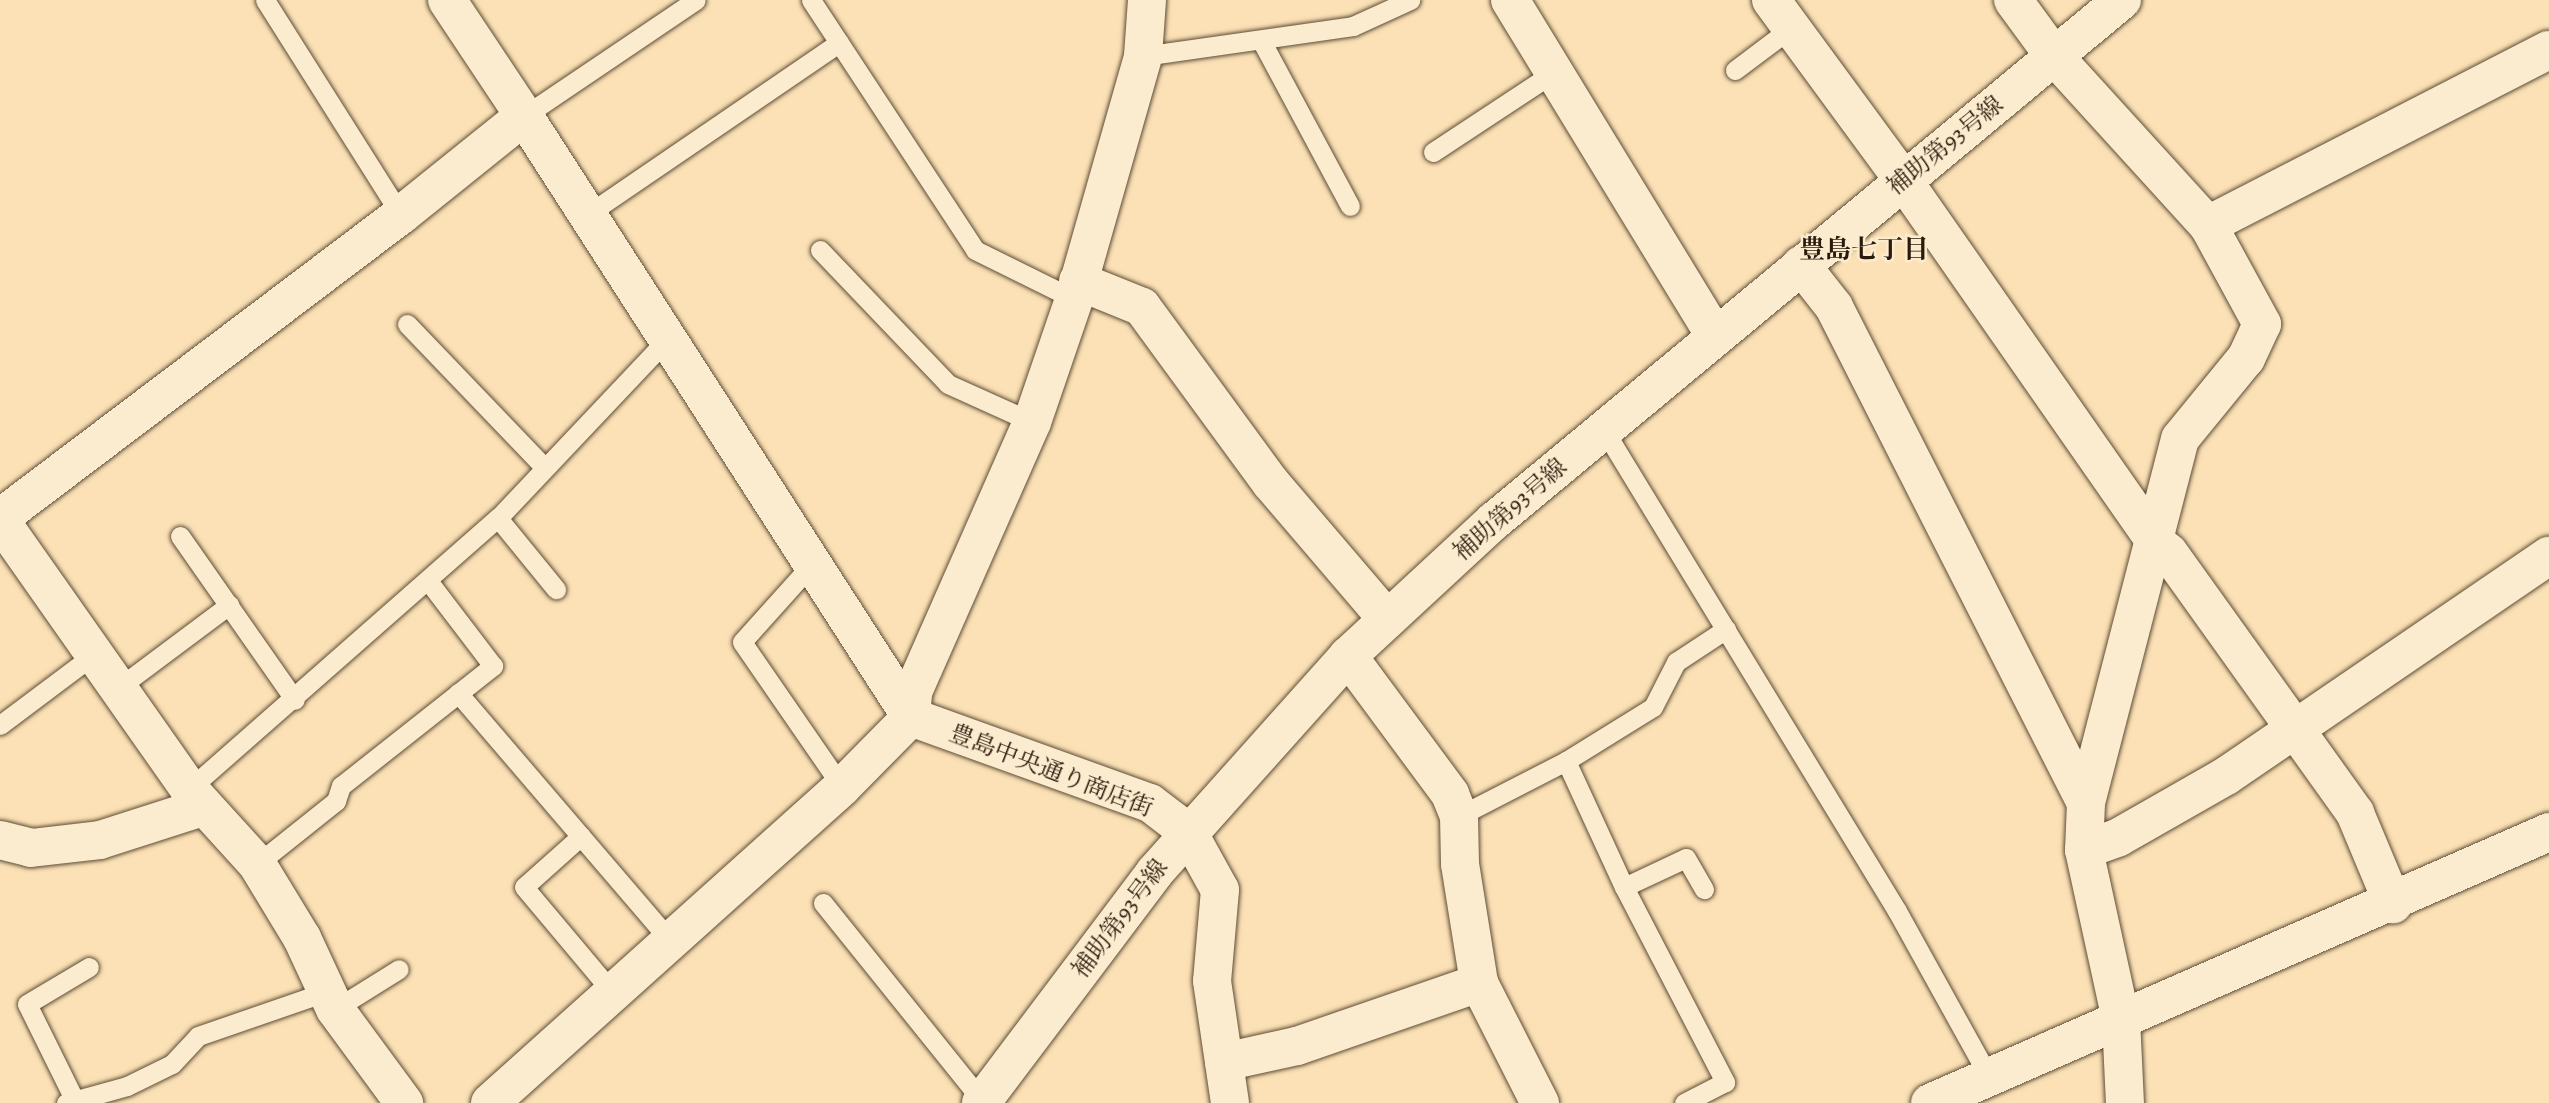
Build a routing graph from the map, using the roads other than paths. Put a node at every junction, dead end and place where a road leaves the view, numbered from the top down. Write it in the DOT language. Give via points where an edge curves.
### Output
graph roads {
  1 [pos="265,0"];
  2 [pos="447,0"];
  3 [pos="696,0"];
  4 [pos="811,0"];
  5 [pos="1147,0"];
  6 [pos="1410,0"];
  7 [pos="1510,0"];
  8 [pos="2013,0"];
  9 [pos="2122,0"];
  10 [pos="1781,14"];
  11 [pos="1262,42"];
  12 [pos="839,43"];
  13 [pos="2549,50"];
  14 [pos="1143,56"];
  15 [pos="2054,56"];
  16 [pos="1735,70"];
  17 [pos="1553,73"];
  18 [pos="524,116"];
  19 [pos="1433,152"];
  20 [pos="1903,180"];
  21 [pos="1350,206"];
  22 [pos="588,214"];
  23 [pos="401,215"];
  24 [pos="2208,225"];
  25 [pos="820,250"];
  26 [pos="1801,265"];
  27 [pos="1076,290"];
  28 [pos="407,324"];
  29 [pos="669,337"];
  30 [pos="1716,337"];
  31 [pos="1032,422"];
  32 [pos="1604,430"];
  33 [pos="545,468"];
  34 [pos="498,518"];
  35 [pos="0,519"];
  36 [pos="180,536"];
  37 [pos="2155,541"];
  38 [pos="2549,556"];
  39 [pos="811,565"];
  40 [pos="429,582"];
  41 [pos="556,589"];
  42 [pos="229,605"];
  43 [pos="1387,619"];
  44 [pos="1726,629"];
  45 [pos="92,656"];
  46 [pos="1348,656"];
  47 [pos="118,688"];
  48 [pos="458,693"];
  49 [pos="295,700"];
  50 [pos="911,717"];
  51 [pos="0,725"];
  52 [pos="2296,731"];
  53 [pos="1566,761"];
  54 [pos="842,787"];
  55 [pos="196,798"];
  56 [pos="2086,803"];
  57 [pos="1459,816"];
  58 [pos="1188,832"];
  59 [pos="2549,832"];
  60 [pos="582,836"];
  61 [pos="0,840"];
  62 [pos="2084,850"];
  63 [pos="257,864"];
  64 [pos="1624,887"];
  65 [pos="1704,889"];
  66 [pos="823,903"];
  67 [pos="2393,904"];
  68 [pos="669,939"];
  69 [pos="89,967"];
  70 [pos="399,969"];
  71 [pos="1479,983"];
  72 [pos="612,992"];
  73 [pos="330,1000"];
  74 [pos="2121,1019"];
  75 [pos="1224,1062"];
  76 [pos="1988,1075"];
  77 [pos="131,1095"];
  78 [pos="71,1102"];
  79 [pos="982,1102"];
  80 [pos="404,1103"];
  81 [pos="490,1103"];
  82 [pos="1230,1103"];
  83 [pos="1539,1103"];
  84 [pos="1684,1103"];
  85 [pos="1930,1103"];
  86 [pos="2125,1103"];
  1 -- 23 [label="lane"];
  2 -- 18 [label="street"];
  3 -- 18 [label="lane"];
  4 -- 12 [label="lane"];
  5 -- 14 [label="street"];
  6 -- 11 [label="lane" via="1353,26"];
  7 -- 17 [label="street"];
  8 -- 15 [label="street"];
  9 -- 15 [label="street, 補助第93号線"];
  10 -- 16 [label="lane"];
  10 -- 20 [label="street"];
  11 -- 14 [label="lane"];
  11 -- 21 [label="lane"];
  12 -- 22 [label="lane"];
  12 -- 27 [label="lane" via="975,250"];
  13 -- 24 [label="street"];
  14 -- 27 [label="street"];
  15 -- 20 [label="street, 補助第93号線"];
  15 -- 24 [label="street"];
  17 -- 19 [label="lane"];
  17 -- 30 [label="street"];
  18 -- 22 [label="street"];
  18 -- 23 [label="street"];
  20 -- 26 [label="street, 補助第93号線"];
  20 -- 37 [label="street"];
  22 -- 29 [label="street"];
  23 -- 35 [label="street"];
  24 -- 37 [label="street" via="2262,324 2246,358 2180,439"];
  25 -- 31 [label="lane" via="948,384"];
  26 -- 30 [label="street, 補助第93号線"];
  26 -- 56 [label="street" via="1834,307"];
  27 -- 31 [label="street"];
  27 -- 43 [label="street" via="1142,307 1270,484"];
  28 -- 33 [label="lane"];
  29 -- 33 [label="lane"];
  29 -- 39 [label="street"];
  30 -- 32 [label="street, 補助第93号線"];
  31 -- 50 [label="street" via="913,692"];
  32 -- 43 [label="street, 補助第93号線"];
  32 -- 44 [label="lane"];
  33 -- 34 [label="lane"];
  34 -- 40 [label="lane"];
  34 -- 41 [label="lane"];
  35 -- 45 [label="street"];
  36 -- 42 [label="lane"];
  37 -- 52 [label="street" via="2169,553"];
  37 -- 56 [label="street"];
  38 -- 52 [label="street"];
  39 -- 50 [label="street"];
  39 -- 54 [label="lane" via="742,642"];
  40 -- 48 [label="lane" via="493,666"];
  40 -- 49 [label="lane"];
  42 -- 47 [label="lane"];
  42 -- 49 [label="lane"];
  43 -- 46 [label="street, 補助第93号線"];
  44 -- 53 [label="lane" via="1676,662 1653,707"];
  44 -- 76 [label="lane" via="1897,911"];
  45 -- 47 [label="street"];
  45 -- 51 [label="lane"];
  46 -- 57 [label="street" via="1450,794"];
  46 -- 58 [label="street, 補助第93号線"];
  47 -- 55 [label="street"];
  48 -- 60 [label="lane"];
  48 -- 63 [label="lane" via="341,786 336,801"];
  49 -- 55 [label="lane"];
  50 -- 54 [label="street"];
  50 -- 58 [label="street, 豊島中央通り商店街" via="1150,803"];
  52 -- 62 [label="street" via="2119,837"];
  52 -- 67 [label="street" via="2355,813"];
  53 -- 57 [label="lane"];
  53 -- 64 [label="lane"];
  54 -- 68 [label="street"];
  55 -- 61 [label="street" via="100,840 31,848"];
  55 -- 63 [label="street"];
  56 -- 62 [label="street"];
  57 -- 71 [label="street" via="1460,864"];
  58 -- 75 [label="street" via="1220,890 1212,981"];
  58 -- 79 [label="street, 補助第93号線"];
  59 -- 67 [label="street"];
  60 -- 68 [label="lane"];
  60 -- 72 [label="lane" via="524,887"];
  62 -- 74 [label="street"];
  63 -- 73 [label="street" via="302,938"];
  64 -- 65 [label="lane" via="1686,858"];
  64 -- 84 [label="lane" via="1725,1082"];
  66 -- 79 [label="lane"];
  67 -- 74 [label="street"];
  68 -- 72 [label="street"];
  69 -- 78 [label="lane" via="27,1004"];
  70 -- 73 [label="lane"];
  71 -- 75 [label="street" via="1297,1046"];
  71 -- 83 [label="street"];
  72 -- 81 [label="street"];
  73 -- 77 [label="lane" via="198,1036 172,1064"];
  73 -- 80 [label="street"];
  74 -- 76 [label="street"];
  74 -- 86 [label="street"];
  75 -- 82 [label="street"];
  76 -- 85 [label="street"];
  77 -- 78 [label="lane"];
}
